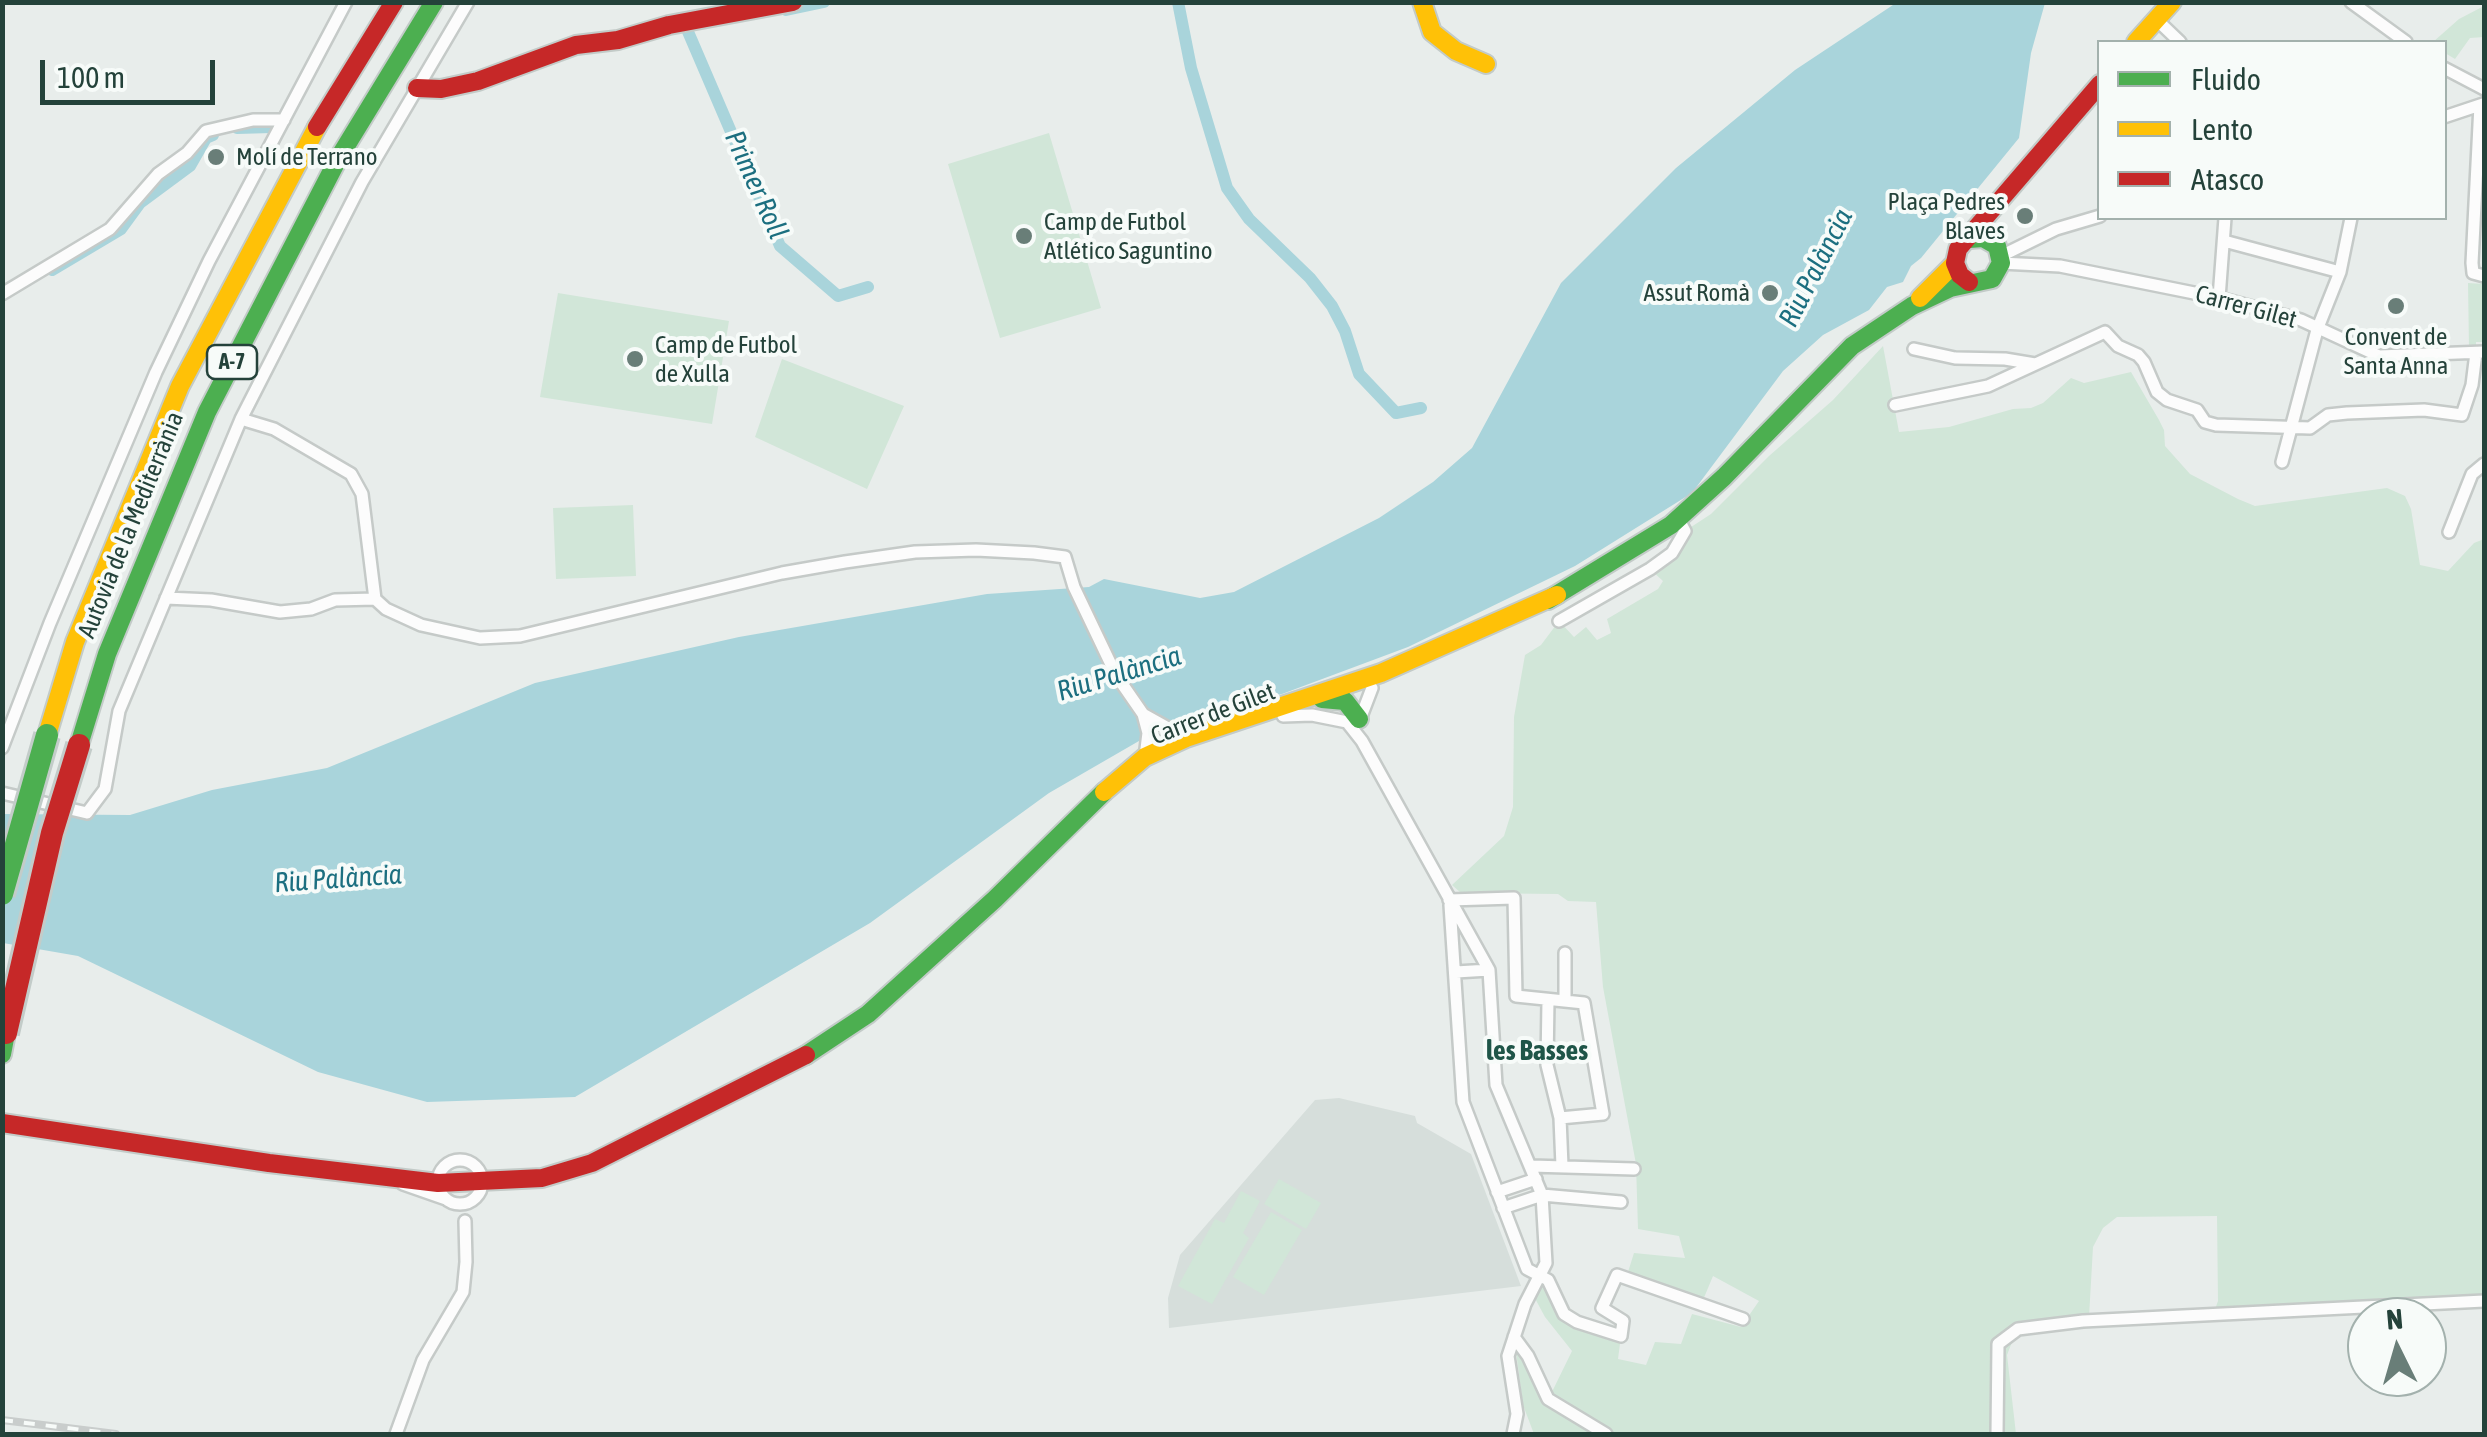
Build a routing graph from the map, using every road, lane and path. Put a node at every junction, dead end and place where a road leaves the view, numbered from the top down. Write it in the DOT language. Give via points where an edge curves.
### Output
graph roads {
  1 [pos="346,2"];
  2 [pos="394,2"];
  3 [pos="434,2"];
  4 [pos="468,2"];
  5 [pos="793,2"];
  6 [pos="1422,2"];
  7 [pos="2357,4"];
  8 [pos="2164,11"];
  9 [pos="2138,40"];
  10 [pos="2179,40"];
  11 [pos="2403,40"];
  12 [pos="1486,64"];
  13 [pos="2447,70"];
  14 [pos="2097,87"];
  15 [pos="417,88"];
  16 [pos="2484,89"];
  17 [pos="2482,104"];
  18 [pos="2447,115"];
  19 [pos="284,120"];
  20 [pos="2000,197"];
  21 [pos="2097,217"];
  22 [pos="2225,220"];
  23 [pos="2351,220"];
  24 [pos="1969,239"];
  25 [pos="2224,242"];
  26 [pos="2000,255"];
  27 [pos="1962,272"];
  28 [pos="2340,272"];
  29 [pos="2483,276"];
  30 [pos="2,294"];
  31 [pos="2220,298"];
  32 [pos="2318,330"];
  33 [pos="1914,349"];
  34 [pos="2480,352"];
  35 [pos="2034,364"];
  36 [pos="1895,404"];
  37 [pos="241,419"];
  38 [pos="2291,428"];
  39 [pos="2282,462"];
  40 [pos="2483,467"];
  41 [pos="1678,518"];
  42 [pos="2449,532"];
  43 [pos="166,598"];
  44 [pos="375,599"];
  45 [pos="1559,621"];
  46 [pos="1374,681"];
  47 [pos="1340,698"];
  48 [pos="1266,718"];
  49 [pos="1356,727"];
  50 [pos="3,745"];
  51 [pos="1150,748"];
  52 [pos="2,794"];
  53 [pos="2,894"];
  54 [pos="1449,900"];
  55 [pos="1565,953"];
  56 [pos="1489,970"];
  57 [pos="1456,972"];
  58 [pos="1548,1000"];
  59 [pos="1565,1001"];
  60 [pos="4,1044"];
  61 [pos="1560,1118"];
  62 [pos="2,1123"];
  63 [pos="1530,1166"];
  64 [pos="1562,1166"];
  65 [pos="1634,1169"];
  66 [pos="1536,1179"];
  67 [pos="482,1183"];
  68 [pos="1497,1192"];
  69 [pos="445,1195"];
  70 [pos="1542,1195"];
  71 [pos="1621,1202"];
  72 [pos="468,1203"];
  73 [pos="1503,1208"];
  74 [pos="464,1222"];
  75 [pos="1538,1276"];
  76 [pos="2484,1301"];
  77 [pos="1743,1319"];
  78 [pos="1514,1337"];
  79 [pos="396,1434"];
  80 [pos="1514,1434"];
  81 [pos="1606,1434"];
  82 [pos="1998,1434"];
  1 -- 19 [label="street"];
  2 -- 53 [label="main road, Autovia de la Mediterrània / A-7, bridge" via="314,132 180,386 76,642"];
  3 -- 60 [label="main road, Autovia de la Mediterrània / A-7, bridge" via="338,159 207,412 107,654 52,833"];
  4 -- 15 [label="street"];
  5 -- 15 [label="main road" via="576,45 478,82"];
  6 -- 12 [label="main road" via="1432,32"];
  7 -- 11 [label="street"];
  8 -- 9 [label="main road"];
  8 -- 10 [label="street"];
  13 -- 16 [label="street"];
  14 -- 20 [label="main road"];
  15 -- 37 [label="street"];
  17 -- 18 [label="street"];
  17 -- 29 [label="street" via="2472,263 2473,273"];
  19 -- 30 [label="street" via="206,131 110,229"];
  19 -- 50 [label="street" via="156,372"];
  20 -- 24 [label="main road"];
  20 -- 26 [label="main road"];
  21 -- 26 [label="street"];
  22 -- 25 [label="street"];
  23 -- 28 [label="street"];
  24 -- 26 [label="main road" via="1983,238"];
  24 -- 27 [label="main road" via="1958,248"];
  25 -- 28 [label="street"];
  25 -- 31 [label="street"];
  26 -- 27 [label="main road" via="1985,283"];
  26 -- 31 [label="street, Carrer Gilet"];
  27 -- 41 [label="main road, Carrer de Gilet" via="1852,346"];
  28 -- 32 [label="street"];
  31 -- 32 [label="street, Carrer Gilet"];
  32 -- 34 [label="street, Carrer Gilet" via="2379,356"];
  32 -- 38 [label="street"];
  33 -- 35 [label="street"];
  34 -- 38 [label="street" via="2462,415 2347,412 2328,414 2310,428"];
  35 -- 36 [label="street" via="1988,386"];
  35 -- 38 [label="street" via="2105,332 2144,362 2156,392 2197,410 2205,422"];
  37 -- 43 [label="street"];
  37 -- 44 [label="street" via="274,429 358,482"];
  38 -- 39 [label="street"];
  40 -- 42 [label="street" via="2472,474"];
  41 -- 45 [label="street" via="1686,531 1672,553"];
  41 -- 46 [label="main road, Carrer de Gilet" via="1557,594"];
  43 -- 44 [label="street" via="280,612"];
  43 -- 52 [label="street" via="119,711 105,789 87,813"];
  44 -- 51 [label="street" via="421,625 480,638 520,636 845,562 976,550 1066,557 1116,675 1144,714"];
  46 -- 47 [label="main road"];
  46 -- 48 [label="main road, Carrer de Gilet"];
  46 -- 49 [label="street"];
  47 -- 48 [label="main road" via="1328,696"];
  47 -- 49 [label="main road"];
  48 -- 49 [label="street" via="1312,715"];
  48 -- 51 [label="main road, Carrer de Gilet"];
  48 -- 51 [label="street" via="1174,748"];
  48 -- 51 [label="main road, Carrer de Gilet" via="1190,747"];
  49 -- 54 [label="street"];
  51 -- 67 [label="main road, Carrer de Gilet" via="868,1014 814,1051 592,1163 542,1178"];
  54 -- 56 [label="street"];
  54 -- 57 [label="street"];
  54 -- 58 [label="street" via="1514,898 1516,996"];
  55 -- 59 [label="street"];
  56 -- 57 [label="street"];
  56 -- 63 [label="street" via="1496,1085"];
  57 -- 68 [label="street" via="1463,1102"];
  58 -- 59 [label="street"];
  58 -- 61 [label="street" via="1547,1064"];
  59 -- 61 [label="street" via="1584,1003 1603,1114"];
  61 -- 64 [label="street"];
  62 -- 69 [label="main road, Carrer de Gilet" via="389,1180"];
  63 -- 64 [label="street"];
  63 -- 66 [label="street"];
  64 -- 65 [label="street"];
  66 -- 68 [label="street"];
  66 -- 70 [label="street"];
  67 -- 69 [label="main road, Carrer de Gilet"];
  67 -- 72 [label="street"];
  68 -- 73 [label="street"];
  69 -- 72 [label="street"];
  69 -- 74 [label="street"];
  70 -- 71 [label="street"];
  70 -- 73 [label="street"];
  70 -- 75 [label="street" via="1546,1263"];
  72 -- 74 [label="street"];
  73 -- 75 [label="street" via="1527,1269"];
  74 -- 79 [label="street" via="463,1292 424,1360"];
  75 -- 77 [label="street" via="1548,1280 1564,1314 1621,1336 1623,1321 1602,1308 1617,1274"];
  75 -- 78 [label="street"];
  76 -- 82 [label="street" via="2018,1328 1998,1344"];
  78 -- 80 [label="street" via="1508,1356"];
  78 -- 81 [label="street" via="1548,1399"];
}
